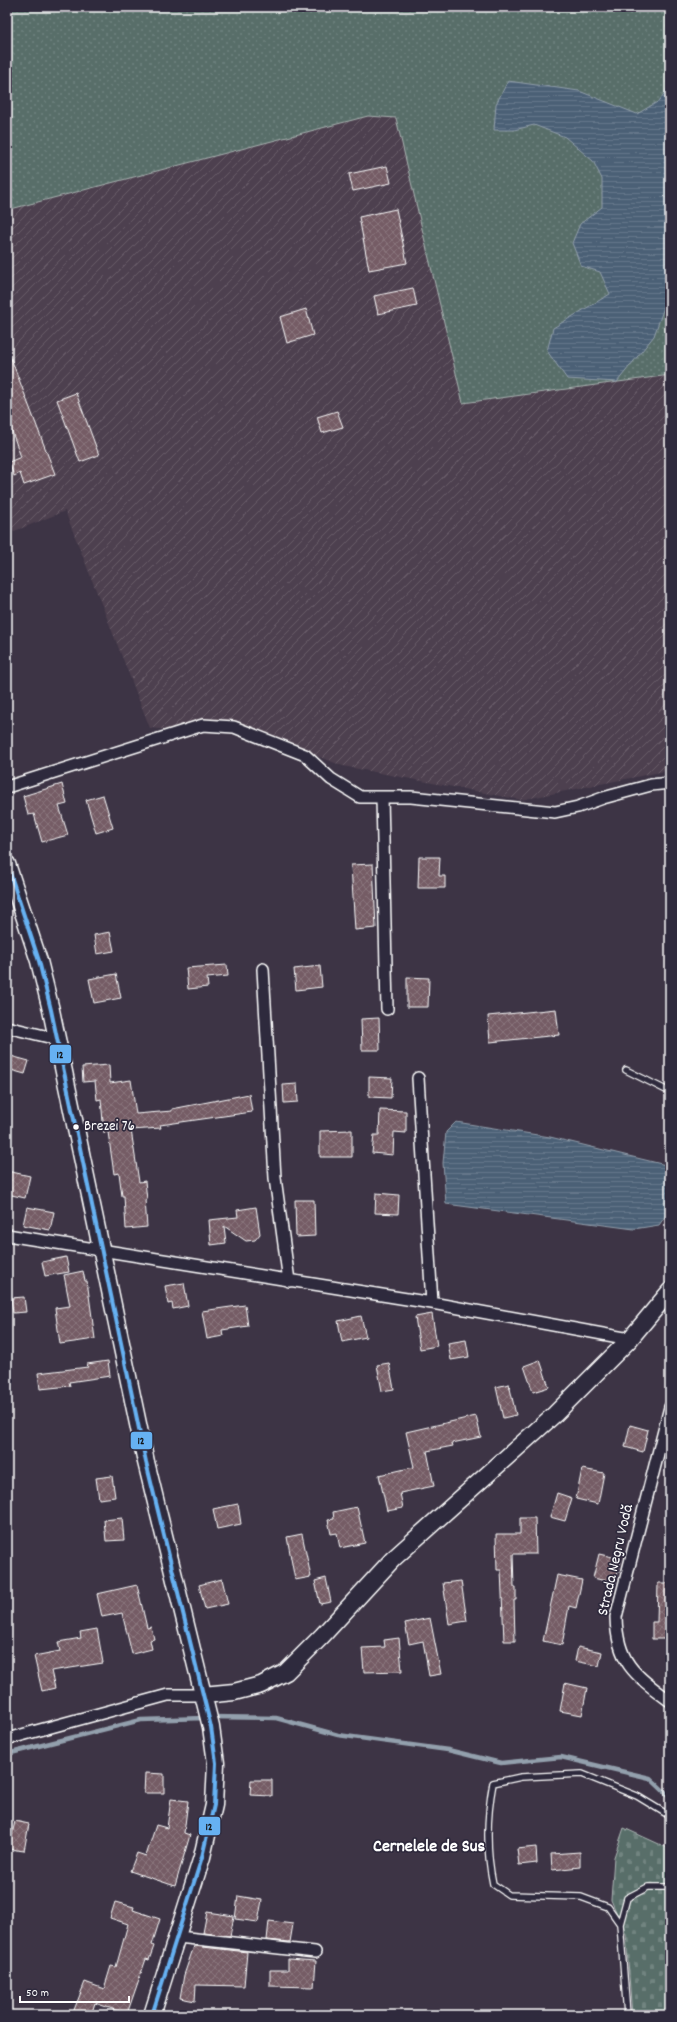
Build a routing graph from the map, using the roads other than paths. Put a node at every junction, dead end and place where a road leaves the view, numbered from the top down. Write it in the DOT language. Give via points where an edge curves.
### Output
graph roads {
  1 [pos="670,782"];
  2 [pos="7,787"];
  3 [pos="382,798"];
  4 [pos="7,864"];
  5 [pos="263,969"];
  6 [pos="386,1009"];
  7 [pos="7,1027"];
  8 [pos="56,1039"];
  9 [pos="626,1070"];
  10 [pos="418,1078"];
  11 [pos="670,1092"];
  12 [pos="7,1235"];
  13 [pos="101,1251"];
  14 [pos="289,1281"];
  15 [pos="670,1293"];
  16 [pos="432,1303"];
  17 [pos="630,1339"];
  18 [pos="670,1407"];
  19 [pos="668,1422"];
  20 [pos="203,1695"];
  21 [pos="670,1701"];
  22 [pos="7,1739"];
  23 [pos="670,1816"];
  24 [pos="670,1887"];
  25 [pos="620,1924"];
  26 [pos="178,1937"];
  27 [pos="315,1952"];
  28 [pos="152,2015"];
  29 [pos="627,2015"];
  1 -- 3 [label="street" via="555,812 411,797"];
  2 -- 3 [label="street" via="203,725 234,727 306,755 331,779 360,797"];
  3 -- 6 [label="street"];
  4 -- 8 [label="street" via="39,962"];
  5 -- 14 [label="street" via="275,1178"];
  7 -- 8 [label="street"];
  8 -- 13 [label="street"];
  9 -- 11 [label="lane"];
  10 -- 16 [label="street"];
  12 -- 13 [label="street"];
  13 -- 14 [label="street"];
  13 -- 20 [label="street" via="146,1462"];
  14 -- 16 [label="street"];
  15 -- 17 [label="street"];
  16 -- 17 [label="street"];
  17 -- 20 [label="street" via="555,1414 393,1559 286,1672 261,1685 234,1692"];
  18 -- 19 [label="street, Strada Negru Vodă"];
  19 -- 21 [label="street, Strada Negru Vodă" via="622,1590 616,1630 622,1654 630,1667 643,1681"];
  20 -- 22 [label="street" via="168,1694"];
  20 -- 26 [label="street" via="216,1763 214,1805"];
  23 -- 25 [label="lane" via="636,1796 582,1774 521,1776 493,1782 488,1863 493,1884 509,1896 581,1897 608,1907"];
  24 -- 25 [label="lane" via="648,1887 627,1898"];
  25 -- 29 [label="lane"];
  26 -- 27 [label="street"];
  26 -- 28 [label="street"];
}
